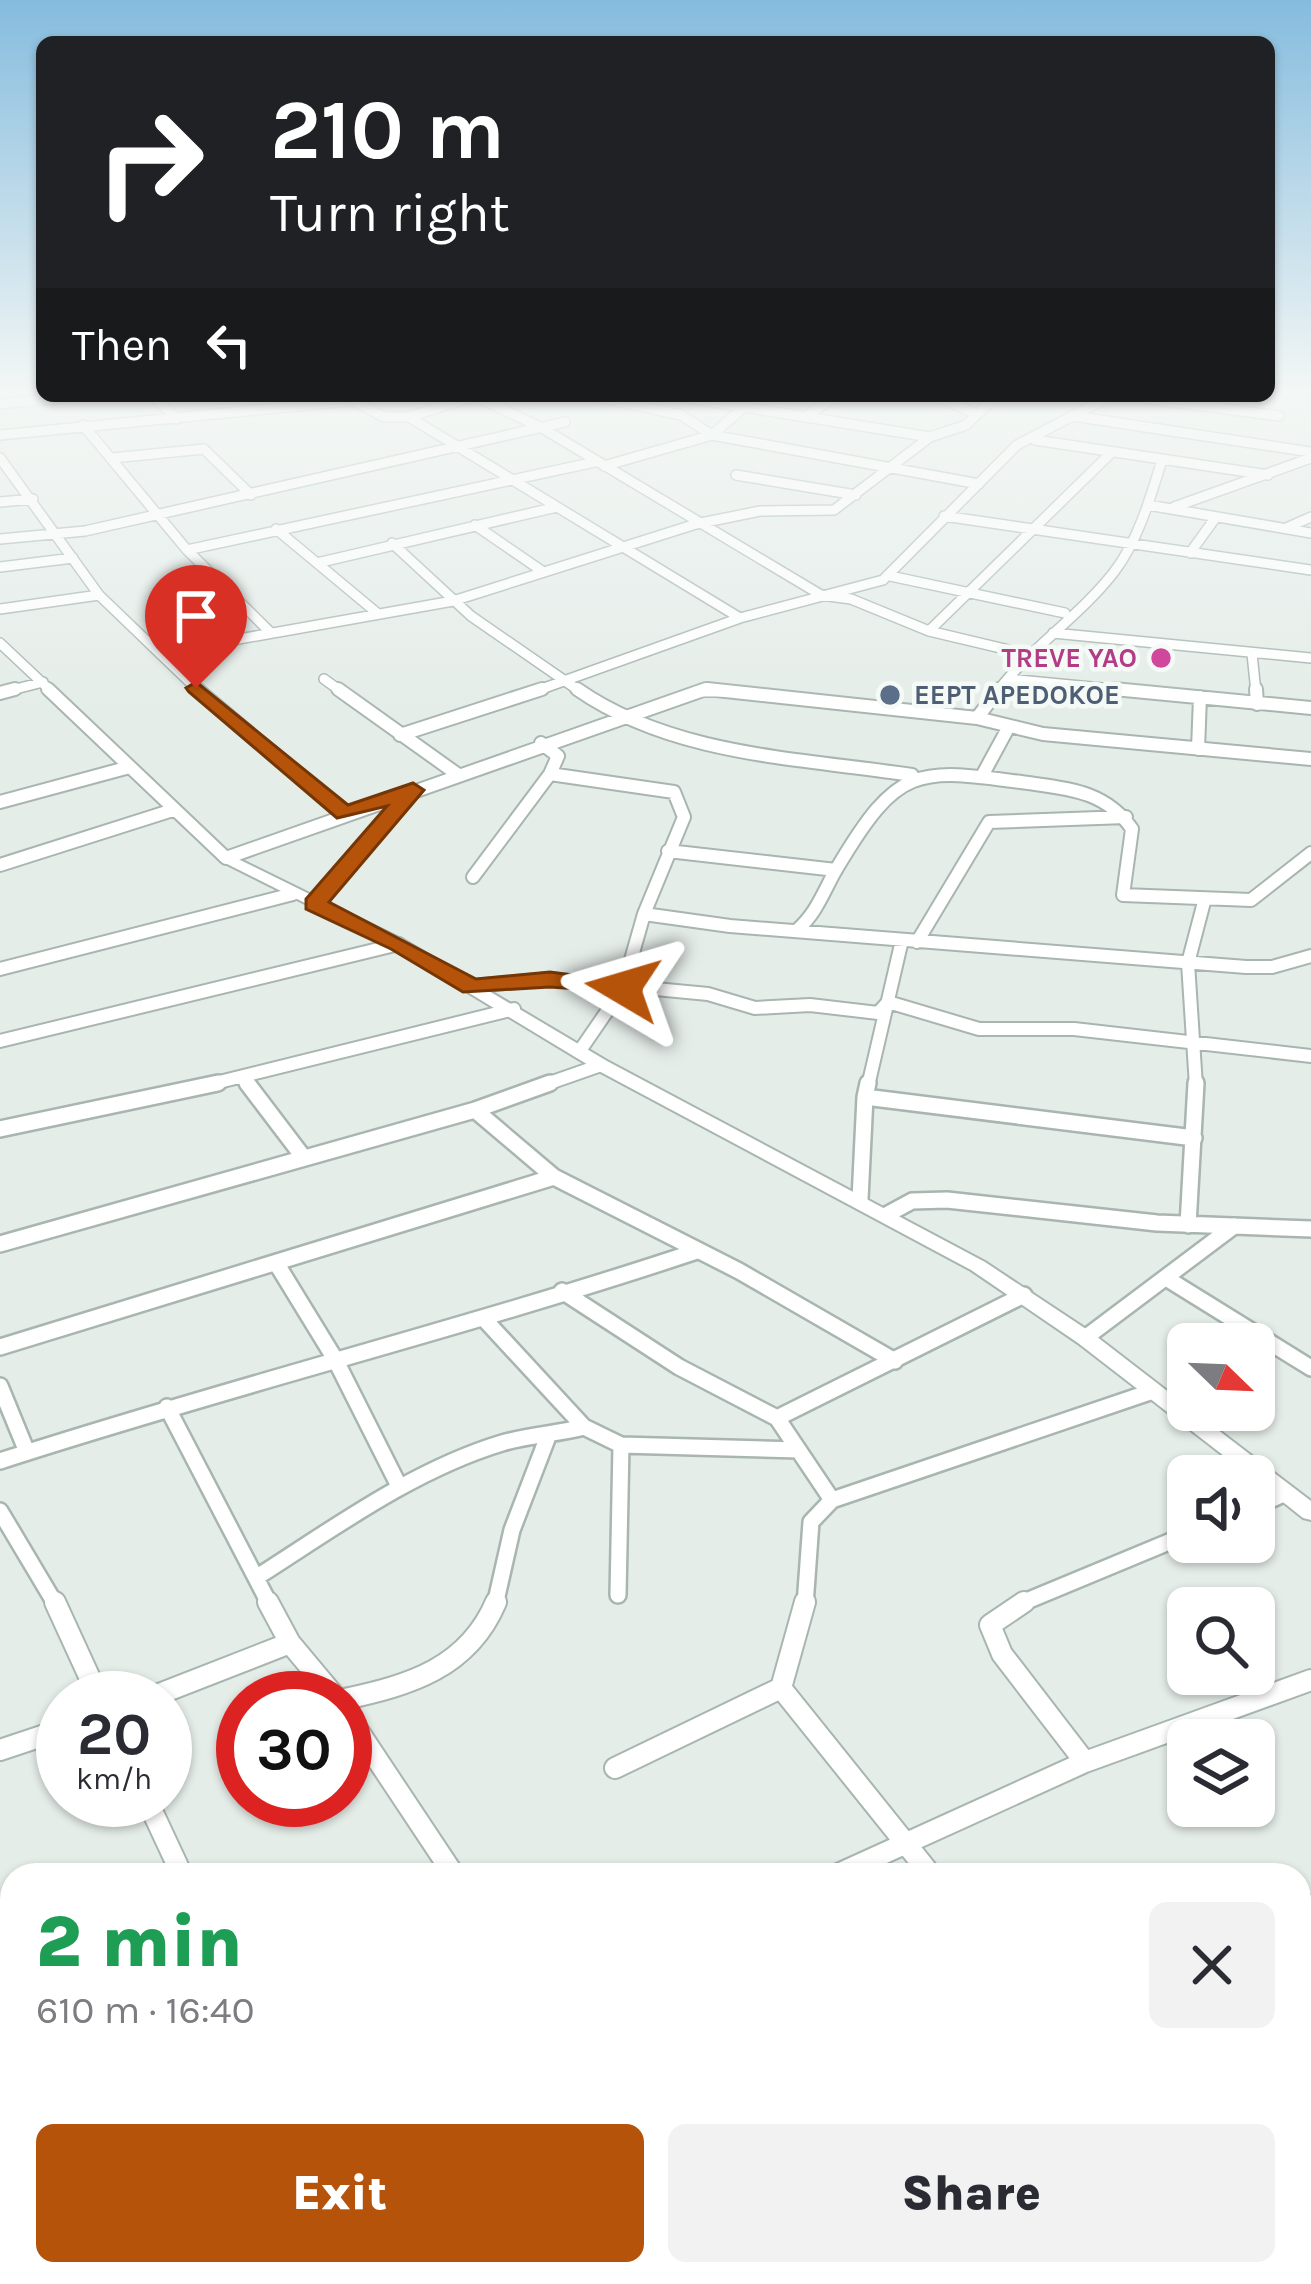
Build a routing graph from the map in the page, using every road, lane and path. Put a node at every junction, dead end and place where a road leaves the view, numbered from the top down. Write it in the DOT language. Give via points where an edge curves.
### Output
graph roads {
  1 [pos="31,498"];
  2 [pos="147,498"];
  3 [pos="239,498"];
  4 [pos="421,498"];
  5 [pos="542,498"];
  6 [pos="653,498"];
  7 [pos="852,498"];
  8 [pos="964,498"];
  9 [pos="1066,498"];
  10 [pos="1150,498"];
  11 [pos="1200,498"];
  12 [pos="33,500"];
  13 [pos="0,502"];
  14 [pos="1148,505"];
  15 [pos="557,507"];
  16 [pos="1169,508"];
  17 [pos="161,514"];
  18 [pos="944,515"];
  19 [pos="1216,517"];
  20 [pos="1311,517"];
  21 [pos="696,524"];
  22 [pos="475,525"];
  23 [pos="1286,528"];
  24 [pos="276,529"];
  25 [pos="1034,530"];
  26 [pos="1311,533"];
  27 [pos="57,534"];
  28 [pos="0,539"];
  29 [pos="392,543"];
  30 [pos="1126,544"];
  31 [pos="619,545"];
  32 [pos="187,550"];
  33 [pos="1190,553"];
  34 [pos="73,558"];
  35 [pos="317,563"];
  36 [pos="0,567"];
  37 [pos="542,571"];
  38 [pos="1311,571"];
  39 [pos="890,576"];
  40 [pos="963,593"];
  41 [pos="99,595"];
  42 [pos="820,596"];
  43 [pos="453,602"];
  44 [pos="0,609"];
  45 [pos="377,613"];
  46 [pos="1065,613"];
  47 [pos="740,618"];
  48 [pos="929,631"];
  49 [pos="270,632"];
  50 [pos="1053,633"];
  51 [pos="0,644"];
  52 [pos="160,653"];
  53 [pos="1026,654"];
  54 [pos="1252,654"];
  55 [pos="1311,658"];
  56 [pos="324,679"];
  57 [pos="560,679"];
  58 [pos="1009,679"];
  59 [pos="44,682"];
  60 [pos="0,693"];
  61 [pos="1200,697"];
  62 [pos="1257,704"];
  63 [pos="1311,709"];
  64 [pos="617,717"];
  65 [pos="977,718"];
  66 [pos="1007,730"];
  67 [pos="400,735"];
  68 [pos="541,743"];
  69 [pos="1198,749"];
  70 [pos="1311,759"];
  71 [pos="126,768"];
  72 [pos="457,774"];
  73 [pos="550,774"];
  74 [pos="982,776"];
  75 [pos="920,777"];
  76 [pos="413,790"];
  77 [pos="0,802"];
  78 [pos="173,810"];
  79 [pos="345,814"];
  80 [pos="1126,817"];
  81 [pos="668,851"];
  82 [pos="1311,853"];
  83 [pos="226,858"];
  84 [pos="0,866"];
  85 [pos="836,870"];
  86 [pos="473,877"];
  87 [pos="293,894"];
  88 [pos="1204,902"];
  89 [pos="315,904"];
  90 [pos="644,914"];
  91 [pos="797,930"];
  92 [pos="909,941"];
  93 [pos="400,944"];
  94 [pos="1311,956"];
  95 [pos="1188,963"];
  96 [pos="0,969"];
  97 [pos="472,986"];
  98 [pos="623,988"];
  99 [pos="888,1002"];
  100 [pos="514,1009"];
  101 [pos="1198,1040"];
  102 [pos="0,1041"];
  103 [pos="579,1052"];
  104 [pos="1311,1056"];
  105 [pos="601,1065"];
  106 [pos="243,1078"];
  107 [pos="865,1097"];
  108 [pos="475,1110"];
  109 [pos="0,1129"];
  110 [pos="1195,1138"];
  111 [pos="304,1159"];
  112 [pos="554,1177"];
  113 [pos="860,1199"];
  114 [pos="888,1214"];
  115 [pos="1188,1225"];
  116 [pos="1236,1225"];
  117 [pos="1311,1229"];
  118 [pos="0,1244"];
  119 [pos="697,1251"];
  120 [pos="278,1265"];
  121 [pos="1166,1278"];
  122 [pos="562,1291"];
  123 [pos="1024,1295"];
  124 [pos="486,1321"];
  125 [pos="1085,1338"];
  126 [pos="0,1347"];
  127 [pos="335,1359"];
  128 [pos="895,1361"];
  129 [pos="1311,1368"];
  130 [pos="0,1386"];
  131 [pos="1153,1391"];
  132 [pos="167,1407"];
  133 [pos="777,1418"];
  134 [pos="584,1427"];
  135 [pos="547,1439"];
  136 [pos="621,1445"];
  137 [pos="798,1450"];
  138 [pos="27,1452"];
  139 [pos="0,1461"];
  140 [pos="399,1486"];
  141 [pos="1286,1493"];
  142 [pos="1275,1498"];
  143 [pos="832,1500"];
  144 [pos="0,1511"];
  145 [pos="1311,1512"];
  146 [pos="1167,1543"];
  147 [pos="257,1576"];
  148 [pos="618,1595"];
  149 [pos="290,1643"];
  150 [pos="86,1671"];
  151 [pos="313,1671"];
  152 [pos="1311,1680"];
  153 [pos="192,1681"];
  154 [pos="781,1688"];
  155 [pos="372,1693"];
  156 [pos="36,1738"];
  157 [pos="0,1750"];
  158 [pos="372,1752"];
  159 [pos="1085,1762"];
  160 [pos="615,1768"];
  161 [pos="160,1827"];
  162 [pos="906,1845"];
  163 [pos="176,1863"];
  164 [pos="446,1863"];
  165 [pos="864,1863"];
  166 [pos="922,1863"];
  1 -- 12 [label="street"];
  2 -- 17 [label="street"];
  3 -- 17 [label="street"];
  4 -- 24 [label="street"];
  5 -- 15 [label="street"];
  6 -- 21 [label="street"];
  7 -- 21 [label="street" via="834,510 760,511"];
  8 -- 18 [label="street"];
  9 -- 25 [label="street"];
  10 -- 14 [label="street"];
  11 -- 16 [label="street"];
  12 -- 13 [label="street"];
  12 -- 27 [label="street"];
  14 -- 16 [label="street"];
  14 -- 30 [label="street"];
  15 -- 22 [label="street"];
  15 -- 31 [label="street"];
  16 -- 19 [label="street"];
  17 -- 27 [label="street"];
  17 -- 32 [label="street"];
  18 -- 25 [label="street"];
  18 -- 39 [label="street"];
  19 -- 23 [label="street"];
  19 -- 33 [label="street"];
  20 -- 23 [label="street"];
  21 -- 31 [label="street"];
  21 -- 42 [label="street" via="734,538 742,552"];
  22 -- 29 [label="street"];
  22 -- 37 [label="street"];
  23 -- 26 [label="street"];
  24 -- 32 [label="street"];
  24 -- 35 [label="street"];
  25 -- 30 [label="street"];
  25 -- 40 [label="street"];
  27 -- 28 [label="street"];
  27 -- 34 [label="street"];
  29 -- 35 [label="street"];
  29 -- 43 [label="street"];
  30 -- 33 [label="street"];
  30 -- 46 [label="street" via="1115,571"];
  31 -- 37 [label="street"];
  31 -- 47 [label="street"];
  32 -- 49 [label="street"];
  33 -- 38 [label="street"];
  34 -- 36 [label="street"];
  34 -- 41 [label="street"];
  35 -- 45 [label="street"];
  37 -- 43 [label="street"];
  39 -- 40 [label="street"];
  39 -- 42 [label="street"];
  40 -- 46 [label="street"];
  40 -- 48 [label="street"];
  41 -- 44 [label="street"];
  41 -- 52 [label="street"];
  42 -- 47 [label="street"];
  42 -- 48 [label="street" via="862,599"];
  43 -- 45 [label="street"];
  43 -- 57 [label="street"];
  45 -- 49 [label="street"];
  46 -- 50 [label="street"];
  47 -- 57 [label="street"];
  48 -- 53 [label="street"];
  49 -- 52 [label="street"];
  50 -- 53 [label="street"];
  50 -- 54 [label="street"];
  51 -- 59 [label="street"];
  52 -- 79 [label="street"];
  53 -- 58 [label="street"];
  54 -- 55 [label="street"];
  54 -- 62 [label="street"];
  56 -- 67 [label="street"];
  57 -- 64 [label="street"];
  57 -- 67 [label="street"];
  58 -- 61 [label="street"];
  58 -- 65 [label="street"];
  59 -- 60 [label="street"];
  59 -- 71 [label="street"];
  61 -- 62 [label="street"];
  61 -- 69 [label="street"];
  62 -- 63 [label="street"];
  64 -- 65 [label="street" via="706,689"];
  64 -- 68 [label="street"];
  64 -- 75 [label="street" via="678,740"];
  65 -- 66 [label="street"];
  66 -- 69 [label="street"];
  66 -- 74 [label="street"];
  67 -- 72 [label="street"];
  68 -- 72 [label="street"];
  68 -- 73 [label="street" via="558,756"];
  69 -- 70 [label="street"];
  71 -- 77 [label="street"];
  71 -- 78 [label="street"];
  72 -- 76 [label="street"];
  73 -- 81 [label="street" via="674,792 684,817"];
  73 -- 86 [label="street"];
  74 -- 75 [label="street"];
  74 -- 80 [label="street" via="1095,795"];
  75 -- 85 [label="street" via="896,785"];
  76 -- 79 [label="street"];
  76 -- 89 [label="street"];
  78 -- 83 [label="street"];
  78 -- 84 [label="street"];
  79 -- 83 [label="street"];
  80 -- 88 [label="street" via="1132,829 1123,895"];
  80 -- 92 [label="street" via="989,822"];
  81 -- 85 [label="street"];
  81 -- 90 [label="street"];
  82 -- 88 [label="street" via="1251,900"];
  83 -- 87 [label="street"];
  85 -- 91 [label="street"];
  87 -- 89 [label="street"];
  87 -- 96 [label="street"];
  88 -- 95 [label="street"];
  89 -- 93 [label="street"];
  90 -- 91 [label="street"];
  90 -- 98 [label="street"];
  91 -- 92 [label="street"];
  92 -- 95 [label="street"];
  92 -- 99 [label="street"];
  93 -- 97 [label="street"];
  93 -- 102 [label="street"];
  94 -- 95 [label="street" via="1272,967"];
  95 -- 101 [label="street"];
  97 -- 98 [label="street" via="550,979"];
  97 -- 100 [label="street"];
  98 -- 99 [label="street" via="708,994 755,1008 878,1012"];
  98 -- 103 [label="street"];
  99 -- 101 [label="street" via="923,1018 998,1030"];
  99 -- 107 [label="street"];
  100 -- 103 [label="street"];
  100 -- 106 [label="street"];
  101 -- 104 [label="street"];
  101 -- 110 [label="street"];
  103 -- 105 [label="street"];
  105 -- 108 [label="street"];
  105 -- 113 [label="street"];
  106 -- 109 [label="street"];
  106 -- 111 [label="street"];
  107 -- 110 [label="street"];
  107 -- 113 [label="street"];
  108 -- 111 [label="street"];
  108 -- 112 [label="street"];
  110 -- 115 [label="street"];
  111 -- 118 [label="street"];
  112 -- 119 [label="street"];
  112 -- 120 [label="street"];
  113 -- 114 [label="street"];
  114 -- 115 [label="street" via="913,1201 947,1200"];
  114 -- 123 [label="street"];
  115 -- 116 [label="street"];
  116 -- 117 [label="street"];
  116 -- 121 [label="street"];
  119 -- 122 [label="street"];
  119 -- 128 [label="street"];
  120 -- 126 [label="street"];
  120 -- 127 [label="street"];
  121 -- 125 [label="street"];
  121 -- 129 [label="street"];
  122 -- 124 [label="street"];
  122 -- 133 [label="street"];
  123 -- 125 [label="street"];
  123 -- 128 [label="street"];
  124 -- 127 [label="street"];
  124 -- 134 [label="street"];
  125 -- 131 [label="street"];
  127 -- 132 [label="street"];
  127 -- 140 [label="street"];
  128 -- 133 [label="street"];
  130 -- 138 [label="street"];
  131 -- 141 [label="street"];
  131 -- 143 [label="street"];
  132 -- 138 [label="street"];
  132 -- 147 [label="street"];
  133 -- 137 [label="street"];
  134 -- 135 [label="street"];
  134 -- 136 [label="street"];
  135 -- 140 [label="street" via="498,1444"];
  135 -- 155 [label="street" via="509,1537 494,1609 455,1660 427,1680"];
  136 -- 137 [label="street"];
  136 -- 148 [label="street"];
  137 -- 143 [label="street"];
  138 -- 139 [label="street"];
  140 -- 147 [label="street"];
  141 -- 142 [label="street"];
  141 -- 145 [label="street"];
  143 -- 154 [label="street" via="811,1522 803,1613"];
  144 -- 150 [label="street"];
  146 -- 159 [label="street" via="1006,1610 989,1625"];
  147 -- 149 [label="street"];
  149 -- 151 [label="street"];
  149 -- 153 [label="street"];
  152 -- 159 [label="street"];
  154 -- 160 [label="street"];
  154 -- 162 [label="street"];
  156 -- 157 [label="street"];
  158 -- 164 [label="street"];
  159 -- 162 [label="street"];
  161 -- 163 [label="street"];
  162 -- 165 [label="street"];
  162 -- 166 [label="street"];
}
